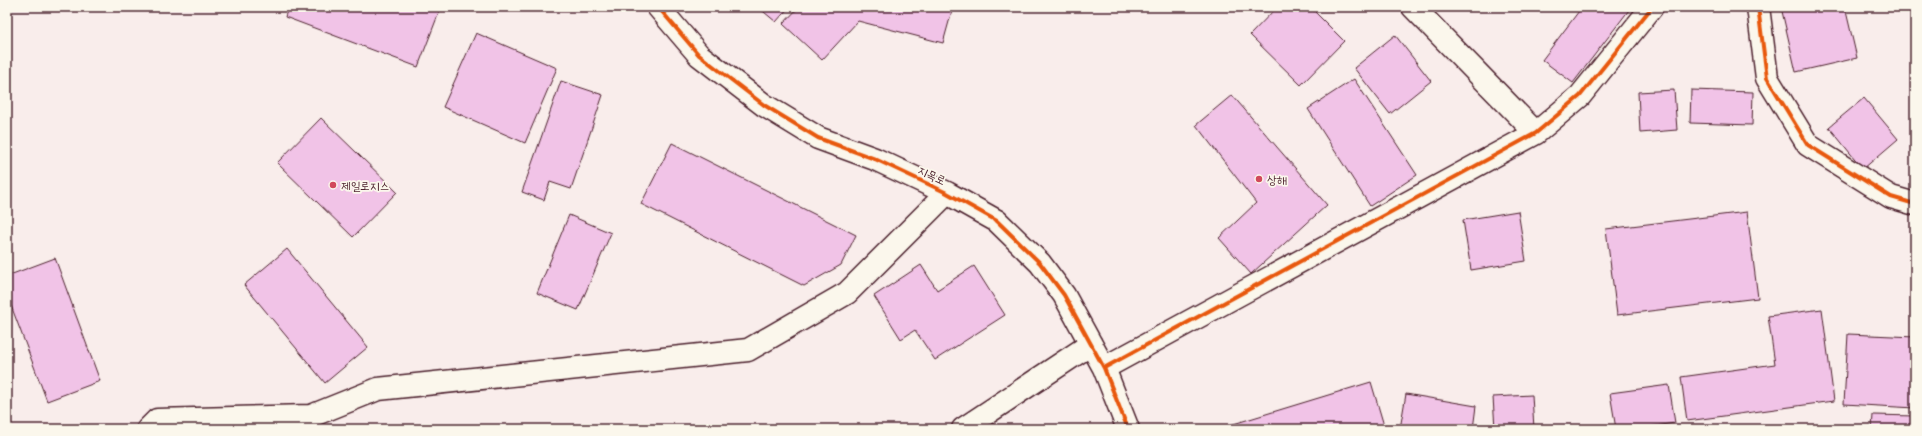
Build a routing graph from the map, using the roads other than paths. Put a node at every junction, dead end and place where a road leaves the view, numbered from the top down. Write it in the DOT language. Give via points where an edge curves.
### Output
graph roads {
  1 [pos="658,7"];
  2 [pos="1413,7"];
  3 [pos="1652,7"];
  4 [pos="1758,7"];
  5 [pos="1536,133"];
  6 [pos="947,193"];
  7 [pos="1915,204"];
  8 [pos="1091,344"];
  9 [pos="1104,368"];
  10 [pos="148,429"];
  11 [pos="963,429"];
  12 [pos="1128,429"];
  1 -- 6 [label="street, 지목로" via="699,55 764,106 818,138 875,159"];
  2 -- 5 [label="street"];
  3 -- 5 [label="street" via="1580,96"];
  4 -- 7 [label="street" via="1767,78 1808,144 1891,197"];
  5 -- 9 [label="street"];
  6 -- 8 [label="street, 지목로" via="997,221 1040,263 1064,295"];
  6 -- 10 [label="street" via="847,293 748,350 378,389 311,416 157,420"];
  8 -- 9 [label="street, 지목로"];
  8 -- 11 [label="street"];
  9 -- 12 [label="street, 지목로"];
}
